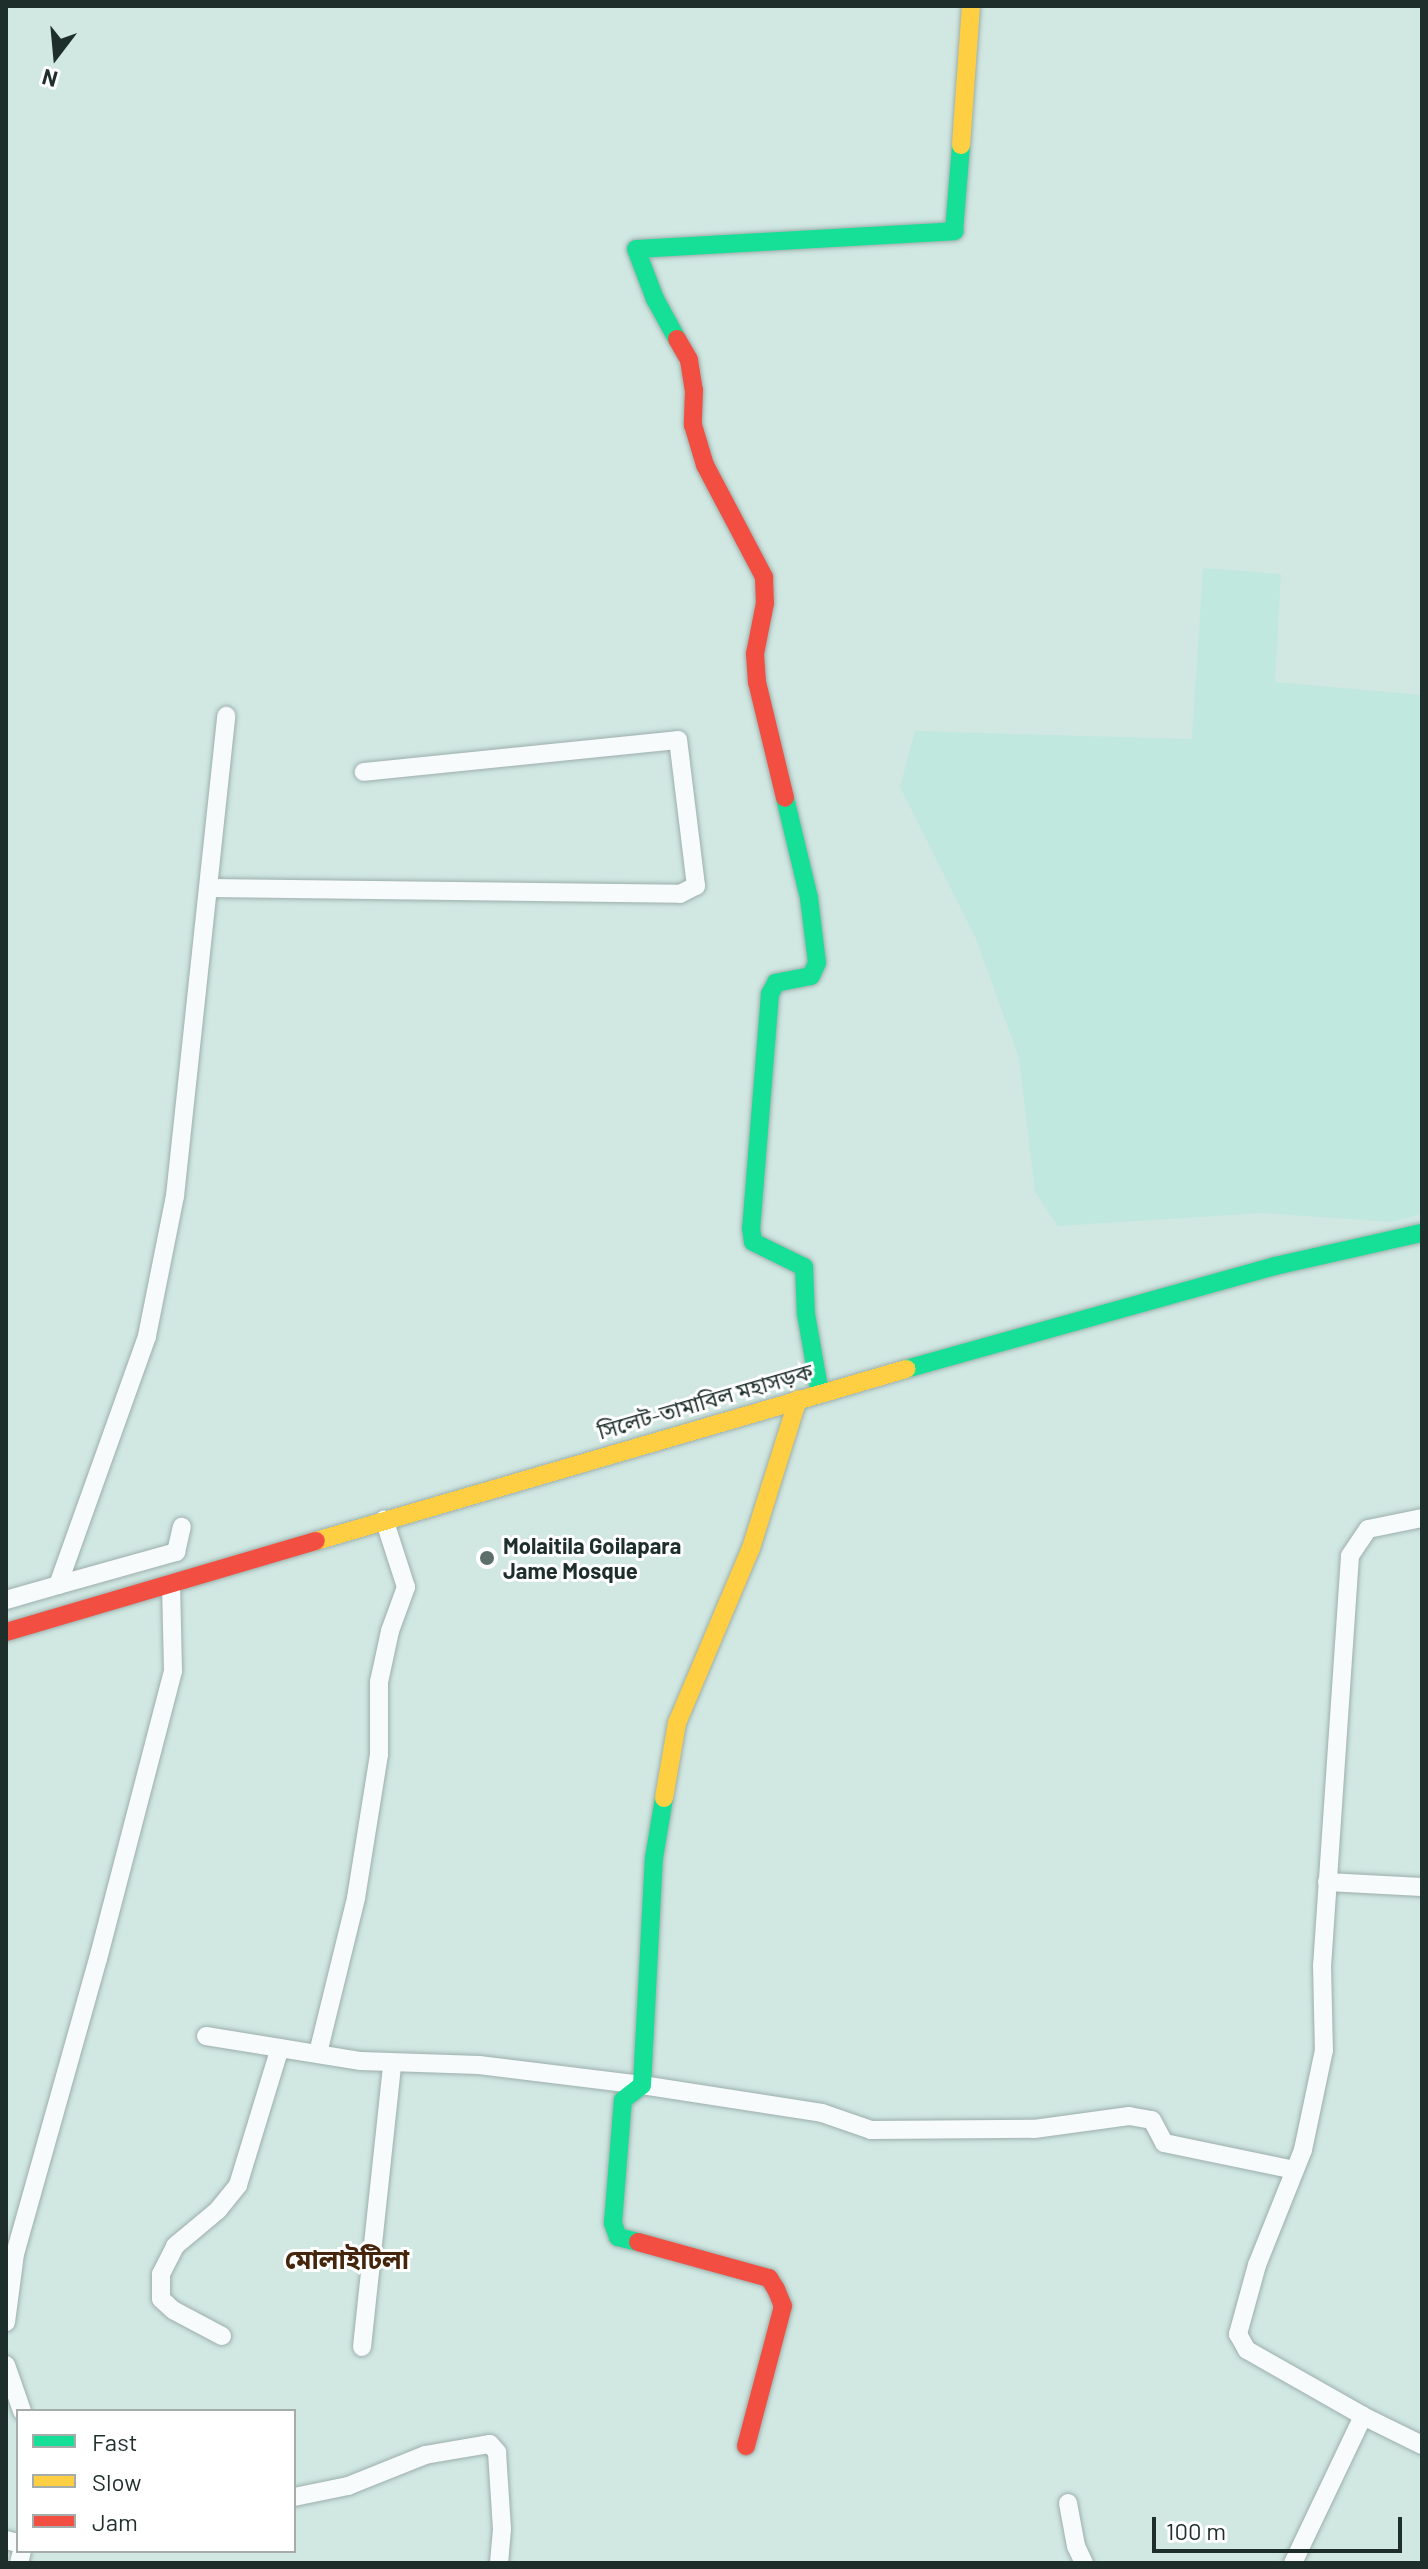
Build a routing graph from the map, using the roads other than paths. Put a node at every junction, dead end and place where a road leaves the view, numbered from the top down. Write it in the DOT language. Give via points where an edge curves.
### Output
graph roads {
  1 [pos="971,6"];
  2 [pos="226,716"];
  3 [pos="364,772"];
  4 [pos="209,888"];
  5 [pos="1422,1233"];
  6 [pos="820,1393"];
  7 [pos="798,1399"];
  8 [pos="1422,1518"];
  9 [pos="384,1519"];
  10 [pos="182,1527"];
  11 [pos="58,1585"];
  12 [pos="171,1586"];
  13 [pos="6,1600"];
  14 [pos="6,1632"];
  15 [pos="1327,1882"];
  16 [pos="1422,1887"];
  17 [pos="206,2036"];
  18 [pos="280,2048"];
  19 [pos="318,2053"];
  20 [pos="392,2064"];
  21 [pos="642,2085"];
  22 [pos="1294,2170"];
  23 [pos="6,2322"];
  24 [pos="222,2336"];
  25 [pos="362,2347"];
  26 [pos="6,2365"];
  27 [pos="21,2409"];
  28 [pos="1363,2416"];
  29 [pos="1422,2445"];
  30 [pos="746,2446"];
  31 [pos="296,2497"];
  32 [pos="1068,2503"];
  33 [pos="499,2563"];
  34 [pos="1084,2563"];
  35 [pos="1293,2563"];
  1 -- 6 [label="main road" via="954,231 636,249 655,299 689,360 693,425 705,465 764,577 757,682 809,898 817,963 811,976 776,983 770,994 751,1228 753,1242 804,1267"];
  2 -- 4 [label="street"];
  3 -- 4 [label="street" via="678,740 696,886 680,894"];
  4 -- 11 [label="street" via="175,1196 147,1336"];
  5 -- 6 [label="main road, সিলেট-তামাবিল মহাসড়ক" via="1275,1266"];
  6 -- 7 [label="main road, সিলেট-তামাবিল মহাসড়ক"];
  7 -- 9 [label="main road, সিলেট-তামাবিল মহাসড়ক"];
  7 -- 21 [label="main road" via="751,1548 677,1723 654,1858"];
  8 -- 15 [label="street" via="1368,1529 1350,1556"];
  9 -- 12 [label="main road, সিলেট-তামাবিল মহাসড়ক"];
  9 -- 19 [label="street" via="406,1587 379,1682 379,1754 356,1898"];
  10 -- 11 [label="street" via="176,1552"];
  11 -- 13 [label="street"];
  12 -- 14 [label="main road, সিলেট-তামাবিল মহাসড়ক"];
  12 -- 23 [label="street" via="173,1671 15,2254"];
  15 -- 16 [label="street"];
  15 -- 22 [label="street" via="1324,2050"];
  17 -- 18 [label="street"];
  18 -- 19 [label="street"];
  18 -- 24 [label="street" via="238,2185 218,2210 175,2246 161,2274 161,2299"];
  19 -- 20 [label="street"];
  20 -- 21 [label="street" via="479,2065"];
  20 -- 25 [label="street"];
  21 -- 22 [label="street" via="822,2113 871,2130 1034,2129 1129,2116 1152,2120 1164,2143"];
  21 -- 30 [label="main road" via="623,2100 613,2223 618,2237 769,2278 783,2306"];
  22 -- 28 [label="street" via="1257,2265 1238,2334 1247,2350"];
  26 -- 27 [label="street"];
  28 -- 29 [label="street"];
  28 -- 35 [label="street"];
  31 -- 33 [label="street" via="348,2486 425,2455 490,2444 497,2452"];
  32 -- 34 [label="street"];
}
